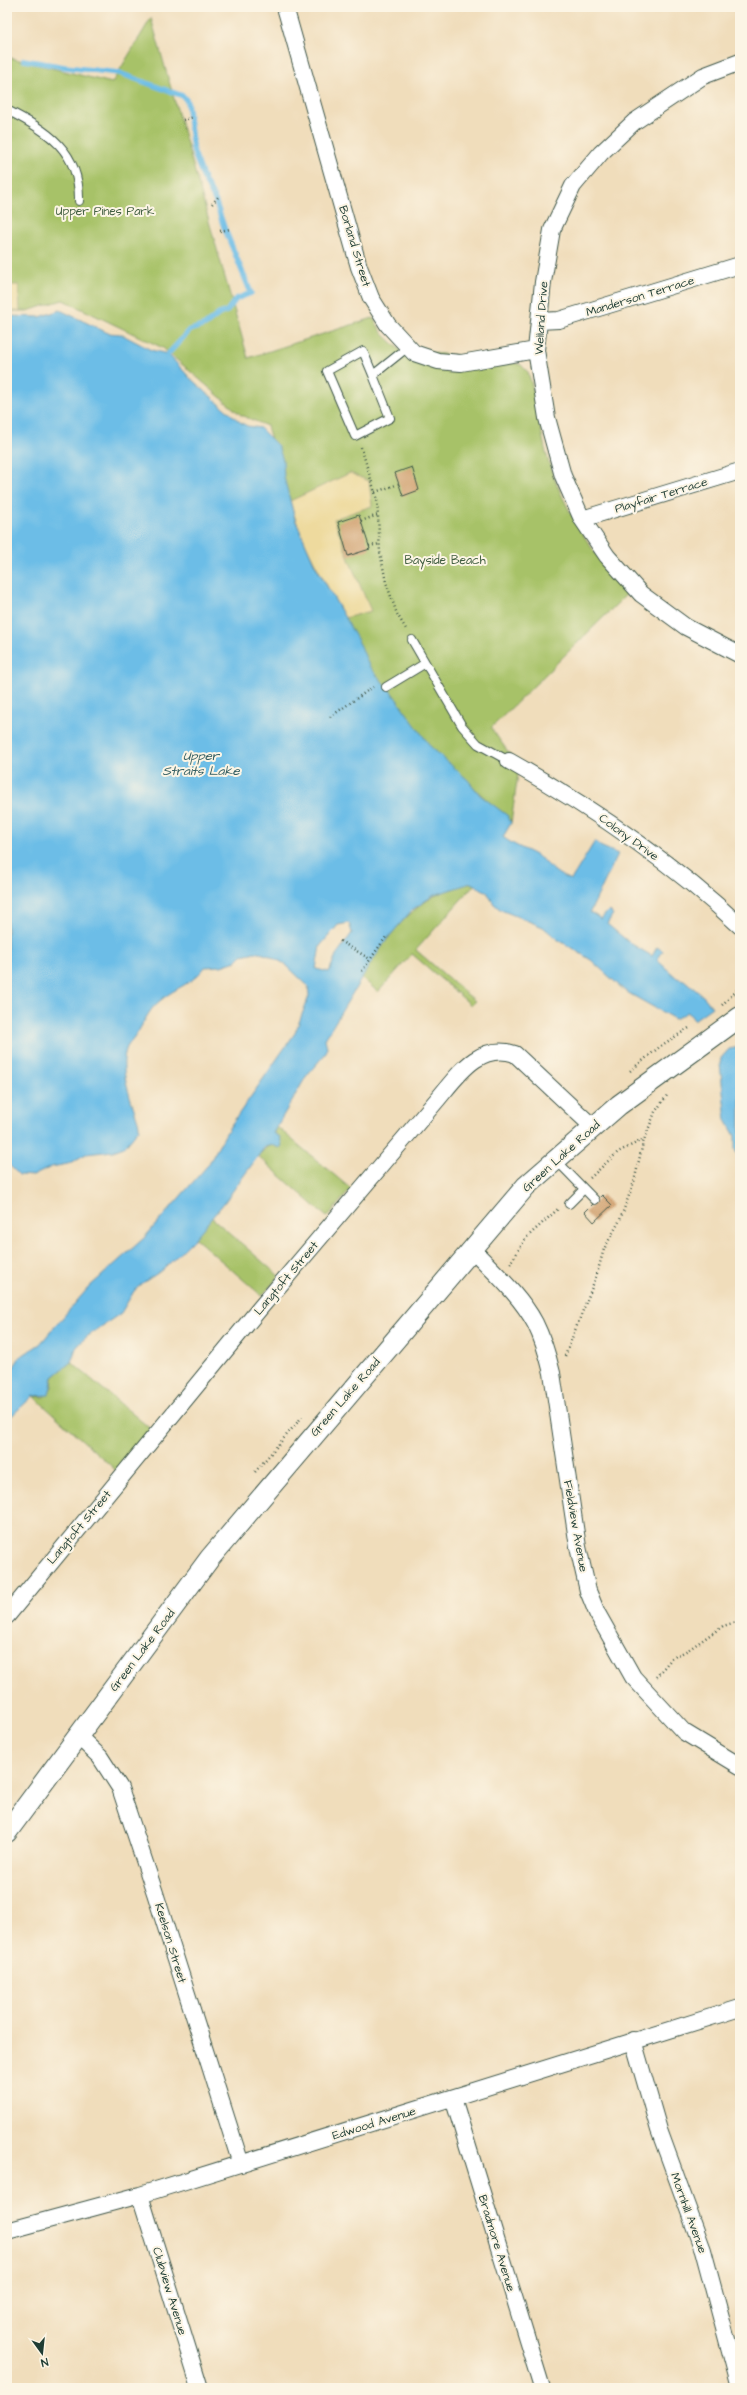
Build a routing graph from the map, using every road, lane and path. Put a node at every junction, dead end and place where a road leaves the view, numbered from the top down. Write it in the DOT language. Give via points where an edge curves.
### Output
graph roads {
  1 [pos="285,7"];
  2 [pos="740,62"];
  3 [pos="7,110"];
  4 [pos="194,117"];
  5 [pos="183,120"];
  6 [pos="219,196"];
  7 [pos="79,201"];
  8 [pos="212,204"];
  9 [pos="230,228"];
  10 [pos="220,231"];
  11 [pos="740,265"];
  12 [pos="539,321"];
  13 [pos="408,347"];
  14 [pos="536,350"];
  15 [pos="373,375"];
  16 [pos="358,435"];
  17 [pos="740,471"];
  18 [pos="399,484"];
  19 [pos="375,492"];
  20 [pos="378,516"];
  21 [pos="582,519"];
  22 [pos="361,521"];
  23 [pos="380,544"];
  24 [pos="368,546"];
  25 [pos="412,640"];
  26 [pos="740,655"];
  27 [pos="424,664"];
  28 [pos="378,684"];
  29 [pos="386,687"];
  30 [pos="330,717"];
  31 [pos="509,762"];
  32 [pos="740,926"];
  33 [pos="386,937"];
  34 [pos="340,941"];
  35 [pos="370,959"];
  36 [pos="362,971"];
  37 [pos="740,987"];
  38 [pos="721,1005"];
  39 [pos="740,1017"];
  40 [pos="671,1091"];
  41 [pos="593,1127"];
  42 [pos="556,1160"];
  43 [pos="584,1189"];
  44 [pos="596,1200"];
  45 [pos="569,1204"];
  46 [pos="472,1249"];
  47 [pos="552,1373"];
  48 [pos="7,1616"];
  49 [pos="740,1621"];
  50 [pos="644,1688"];
  51 [pos="78,1736"];
  52 [pos="740,1766"];
  53 [pos="7,1832"];
  54 [pos="740,2008"];
  55 [pos="633,2040"];
  56 [pos="453,2098"];
  57 [pos="241,2164"];
  58 [pos="140,2195"];
  59 [pos="7,2231"];
  60 [pos="200,2388"];
  61 [pos="542,2388"];
  62 [pos="740,2388"];
  1 -- 13 [label="street, Borland Street" via="359,267 371,298 388,326"];
  2 -- 12 [label="street, Welland Drive" via="703,76 634,122 601,153 573,186 552,230"];
  3 -- 7 [label="lane" via="56,141 74,164 80,183"];
  4 -- 5 [label="path"];
  6 -- 8 [label="path"];
  9 -- 10 [label="path"];
  11 -- 12 [label="street, Manderson Terrace" via="559,320"];
  12 -- 14 [label="street, Welland Drive"];
  13 -- 14 [label="street, Borland Street" via="414,353 438,361 461,363"];
  13 -- 15 [label="lane"];
  14 -- 21 [label="street, Welland Drive" via="547,418 563,476"];
  15 -- 16 [label="lane" via="390,418"];
  15 -- 16 [label="lane" via="363,351 327,371 355,436"];
  16 -- 19 [label="path"];
  17 -- 21 [label="street, Playfair Terrace"];
  18 -- 19 [label="path"];
  19 -- 20 [label="path"];
  20 -- 22 [label="path"];
  20 -- 23 [label="path"];
  21 -- 26 [label="street, Welland Drive" via="607,556 641,594 686,627"];
  23 -- 24 [label="path"];
  23 -- 25 [label="path" via="386,582 393,603"];
  25 -- 27 [label="lane"];
  27 -- 29 [label="lane"];
  27 -- 31 [label="lane" via="462,726 478,744"];
  28 -- 30 [label="path"];
  31 -- 32 [label="street, Colony Drive" via="570,795 615,826 707,895"];
  33 -- 35 [label="path"];
  34 -- 35 [label="path"];
  35 -- 36 [label="path"];
  37 -- 38 [label="path"];
  39 -- 41 [label="street, Green Lake Road" via="619,1105"];
  40 -- 47 [label="path" via="653,1118 620,1220 604,1249 567,1352"];
  41 -- 42 [label="street, Green Lake Road"];
  41 -- 48 [label="street, Langtoft Street" via="515,1054 496,1050 481,1055 458,1075 261,1307"];
  42 -- 43 [label="lane"];
  42 -- 46 [label="street, Green Lake Road" via="526,1186"];
  43 -- 44 [label="lane"];
  43 -- 45 [label="lane"];
  46 -- 47 [label="street, Fieldview Avenue" via="512,1291 534,1322"];
  46 -- 51 [label="street, Green Lake Road" via="210,1558"];
  47 -- 50 [label="street, Fieldview Avenue" via="578,1548 588,1590 606,1632 633,1677"];
  49 -- 50 [label="path" via="714,1631 672,1658"];
  50 -- 52 [label="street, Fieldview Avenue" via="684,1732"];
  51 -- 53 [label="street, Green Lake Road"];
  51 -- 57 [label="street, Keelson Street" via="100,1757 120,1788"];
  54 -- 55 [label="street, Edwood Avenue"];
  55 -- 56 [label="street, Edwood Avenue"];
  55 -- 62 [label="street, Mornhill Avenue" via="659,2130 703,2250"];
  56 -- 57 [label="street, Edwood Avenue"];
  56 -- 61 [label="street, Bradmore Avenue"];
  57 -- 58 [label="street, Edwood Avenue"];
  58 -- 59 [label="street, Edwood Avenue"];
  58 -- 60 [label="street, Clubview Avenue"];
}
